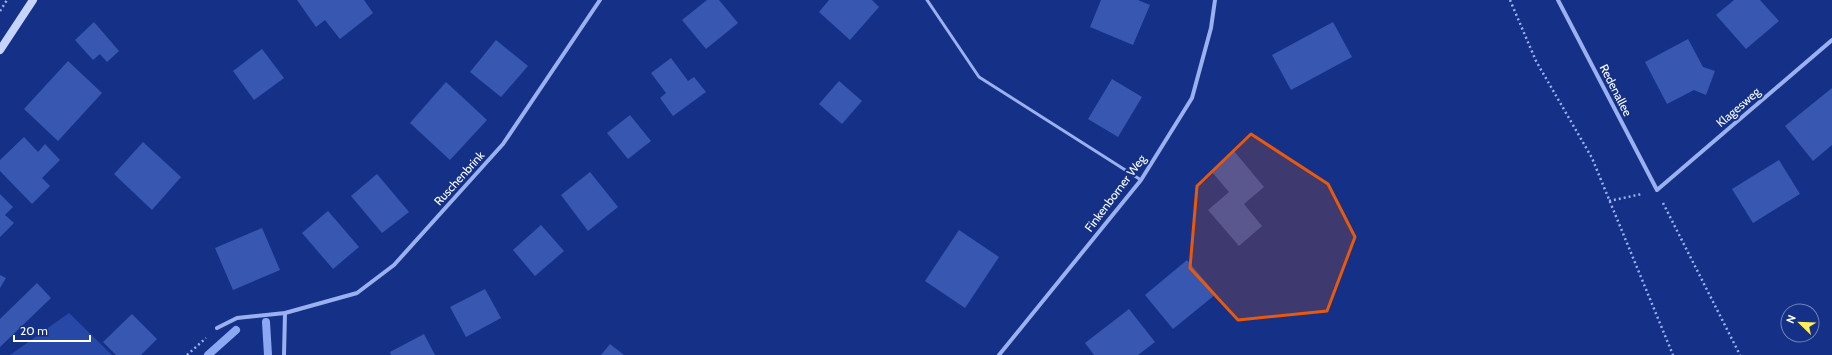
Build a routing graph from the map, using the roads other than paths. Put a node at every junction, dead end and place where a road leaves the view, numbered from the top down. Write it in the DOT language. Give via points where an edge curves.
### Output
graph roads {
  1 [pos="33,0"];
  2 [pos="600,0"];
  3 [pos="927,0"];
  4 [pos="1215,0"];
  5 [pos="1558,0"];
  6 [pos="1832,40"];
  7 [pos="0,50"];
  8 [pos="1141,180"];
  9 [pos="1657,190"];
  10 [pos="285,313"];
  11 [pos="217,328"];
  12 [pos="284,355"];
  13 [pos="998,355"];
  1 -- 7 [label="main road"];
  2 -- 10 [label="street, Ruschenbrink" via="503,144 394,265 357,293"];
  3 -- 8 [label="lane" via="979,77"];
  4 -- 8 [label="street, Finkenborner Weg" via="1211,28 1192,98"];
  5 -- 9 [label="street, Redenallee"];
  6 -- 9 [label="street, Klagesweg"];
  8 -- 13 [label="street, Finkenborner Weg"];
  10 -- 11 [label="street, Ruschenbrink" via="237,318"];
  10 -- 12 [label="street"];
}
